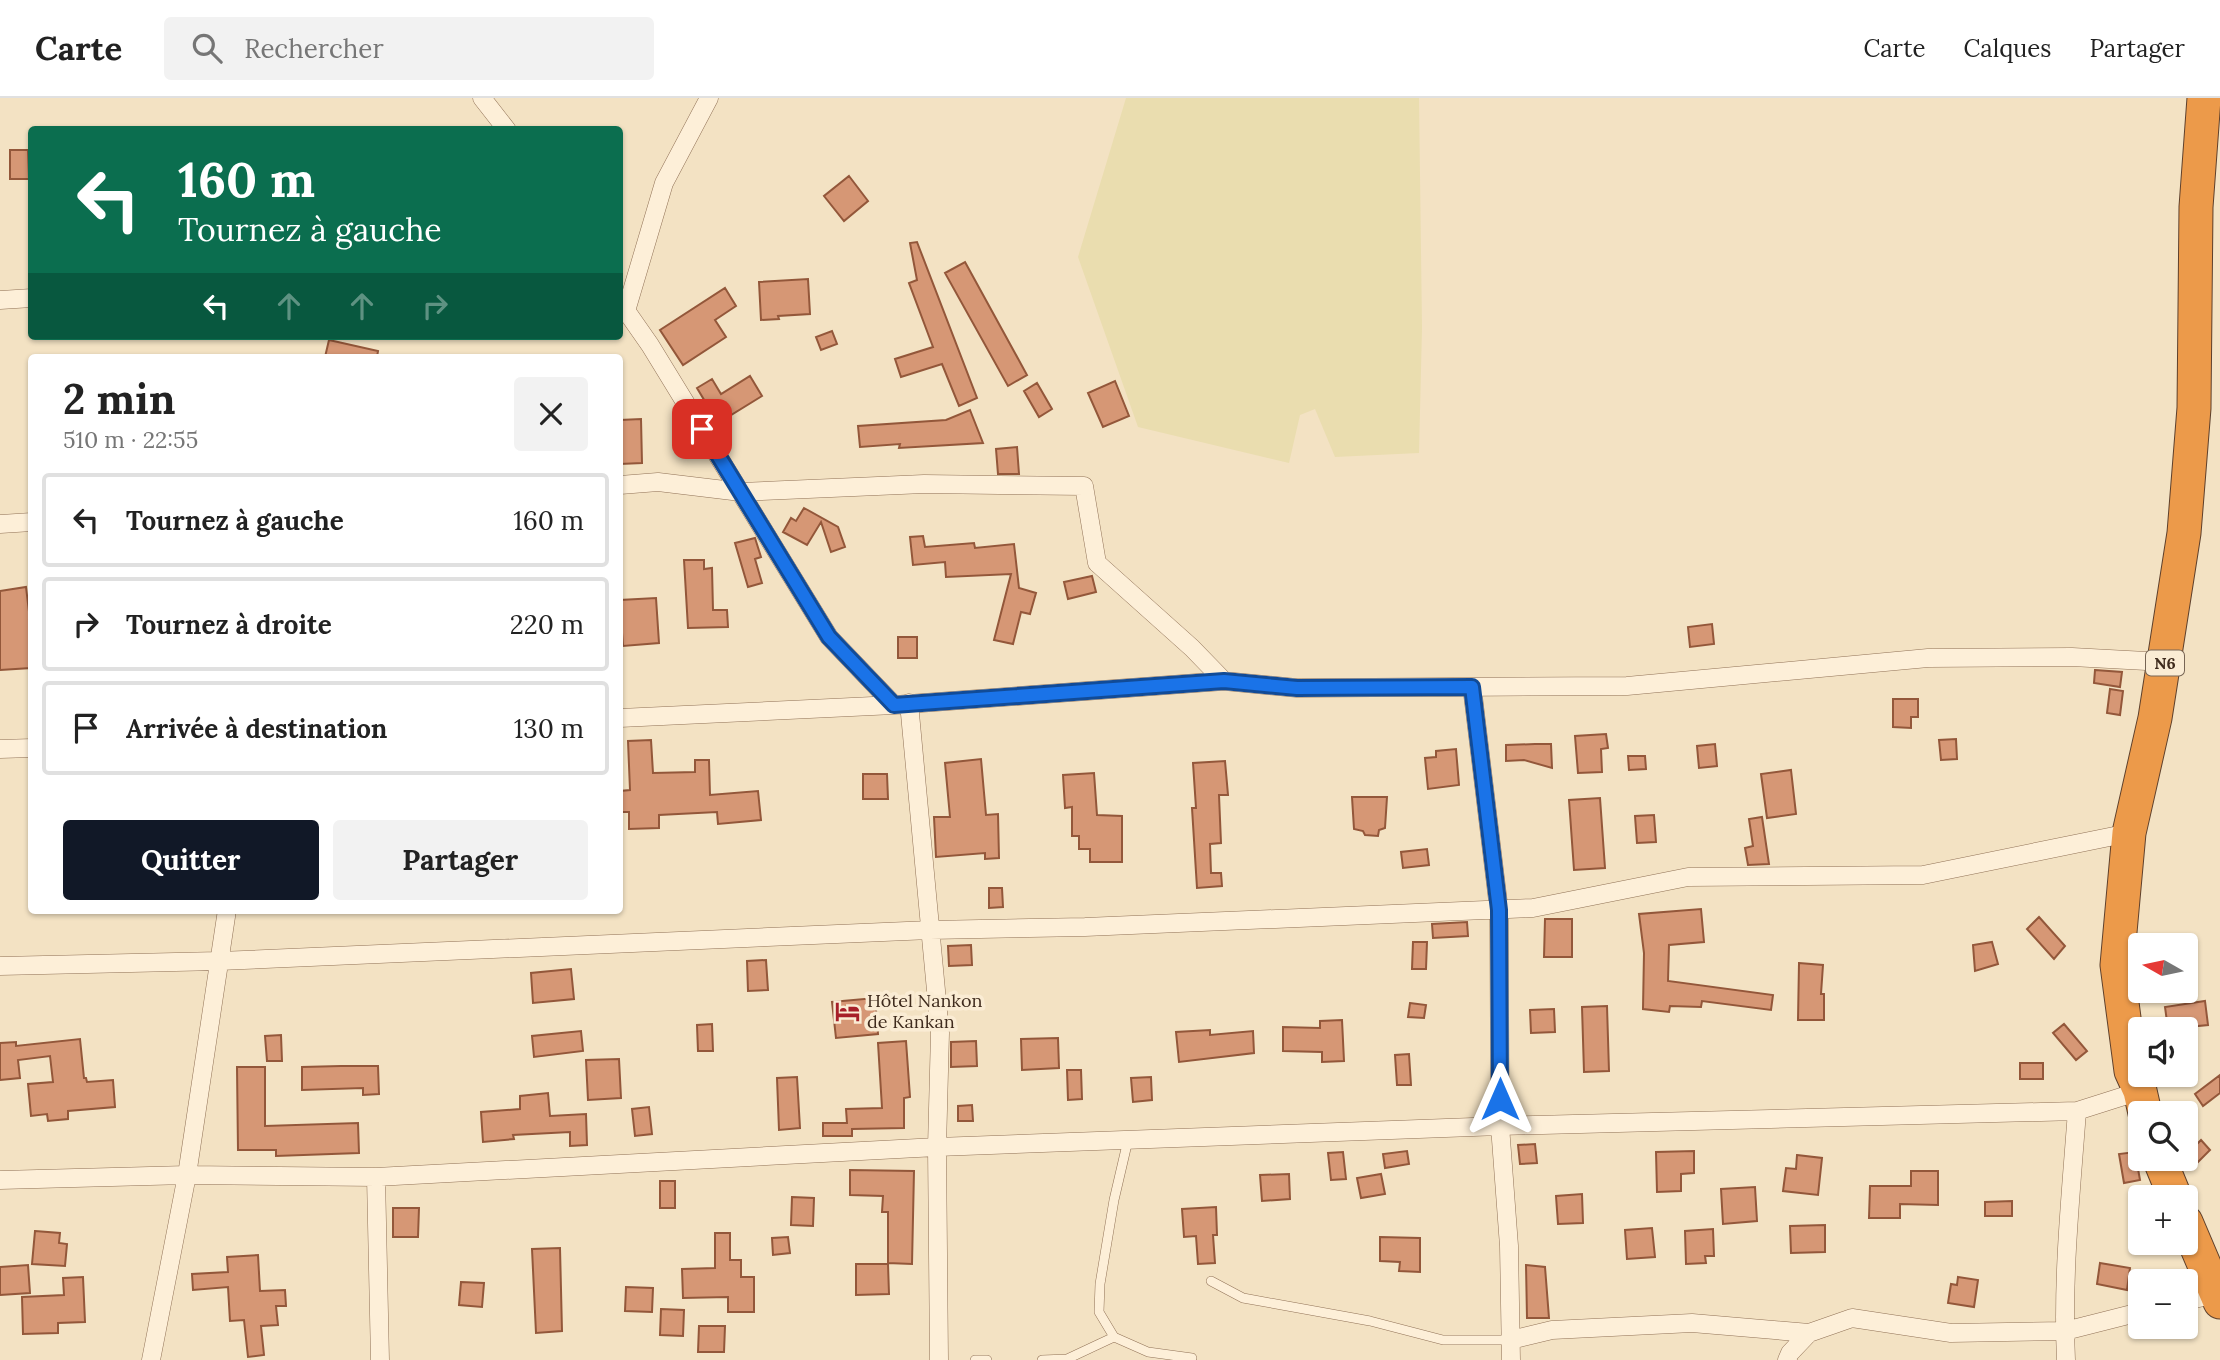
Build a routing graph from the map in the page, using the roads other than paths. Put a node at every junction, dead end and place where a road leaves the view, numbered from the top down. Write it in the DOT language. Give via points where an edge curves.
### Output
graph roads {
  1 [pos="482,98"];
  2 [pos="709,98"];
  3 [pos="2203,106"];
  4 [pos="504,126"];
  5 [pos="28,298"];
  6 [pos="0,300"];
  7 [pos="623,306"];
  8 [pos="623,485"];
  9 [pos="741,492"];
  10 [pos="28,522"];
  11 [pos="0,524"];
  12 [pos="2165,662"];
  13 [pos="1224,681"];
  14 [pos="1472,687"];
  15 [pos="901,704"];
  16 [pos="623,718"];
  17 [pos="28,748"];
  18 [pos="0,749"];
  19 [pos="2129,832"];
  20 [pos="1499,910"];
  21 [pos="226,914"];
  22 [pos="930,930"];
  23 [pos="219,961"];
  24 [pos="0,966"];
  25 [pos="2142,1101"];
  26 [pos="2128,1104"];
  27 [pos="2077,1111"];
  28 [pos="1500,1126"];
  29 [pos="1128,1140"];
  30 [pos="937,1147"];
  31 [pos="187,1175"];
  32 [pos="376,1177"];
  33 [pos="0,1180"];
  34 [pos="2195,1255"];
  35 [pos="1211,1281"];
  36 [pos="2207,1299"];
  37 [pos="2128,1315"];
  38 [pos="2065,1331"];
  39 [pos="1809,1332"];
  40 [pos="1114,1337"];
  41 [pos="1511,1340"];
  42 [pos="1192,1357"];
  43 [pos="151,1360"];
  44 [pos="380,1360"];
  45 [pos="939,1360"];
  46 [pos="975,1360"];
  47 [pos="987,1360"];
  48 [pos="1042,1360"];
  49 [pos="1511,1360"];
  50 [pos="1787,1360"];
  51 [pos="2066,1360"];
  1 -- 4 [label="street"];
  2 -- 7 [label="street" via="664,183"];
  3 -- 12 [label="highway, N6" via="2196,207 2194,408 2184,533"];
  5 -- 6 [label="street"];
  7 -- 9 [label="street"];
  8 -- 9 [label="street" via="658,482"];
  9 -- 13 [label="street" via="924,484 1084,486 1097,563"];
  9 -- 15 [label="street" via="829,637"];
  10 -- 11 [label="street"];
  12 -- 14 [label="street" via="1928,658 1627,687"];
  12 -- 19 [label="highway, N6"];
  13 -- 14 [label="street" via="1297,688"];
  13 -- 15 [label="street"];
  14 -- 20 [label="street"];
  15 -- 16 [label="street"];
  15 -- 22 [label="street"];
  17 -- 18 [label="street"];
  19 -- 20 [label="street" via="1923,875 1689,877 1533,908"];
  19 -- 25 [label="highway, N6" via="2117,965 2131,1071"];
  20 -- 22 [label="street"];
  20 -- 28 [label="street"];
  21 -- 23 [label="street"];
  22 -- 23 [label="street"];
  22 -- 30 [label="street" via="940,1033"];
  23 -- 24 [label="street"];
  23 -- 31 [label="street"];
  26 -- 27 [label="street"];
  27 -- 28 [label="street"];
  27 -- 38 [label="street"];
  28 -- 29 [label="street"];
  28 -- 41 [label="street"];
  29 -- 30 [label="street"];
  29 -- 40 [label="lane" via="1100,1284 1099,1312"];
  30 -- 32 [label="street"];
  30 -- 45 [label="street"];
  31 -- 32 [label="street"];
  31 -- 33 [label="street"];
  31 -- 43 [label="street"];
  32 -- 44 [label="street"];
  34 -- 36 [label="highway"];
  35 -- 41 [label="lane" via="1243,1298 1370,1321 1443,1340"];
  37 -- 38 [label="street"];
  38 -- 39 [label="street" via="1951,1333 1852,1318"];
  38 -- 51 [label="street"];
  39 -- 41 [label="street" via="1692,1323 1552,1330"];
  39 -- 50 [label="street"];
  40 -- 42 [label="lane" via="1148,1352"];
  40 -- 48 [label="lane" via="1067,1359"];
  41 -- 49 [label="street"];
  46 -- 47 [label="lane"];
}
